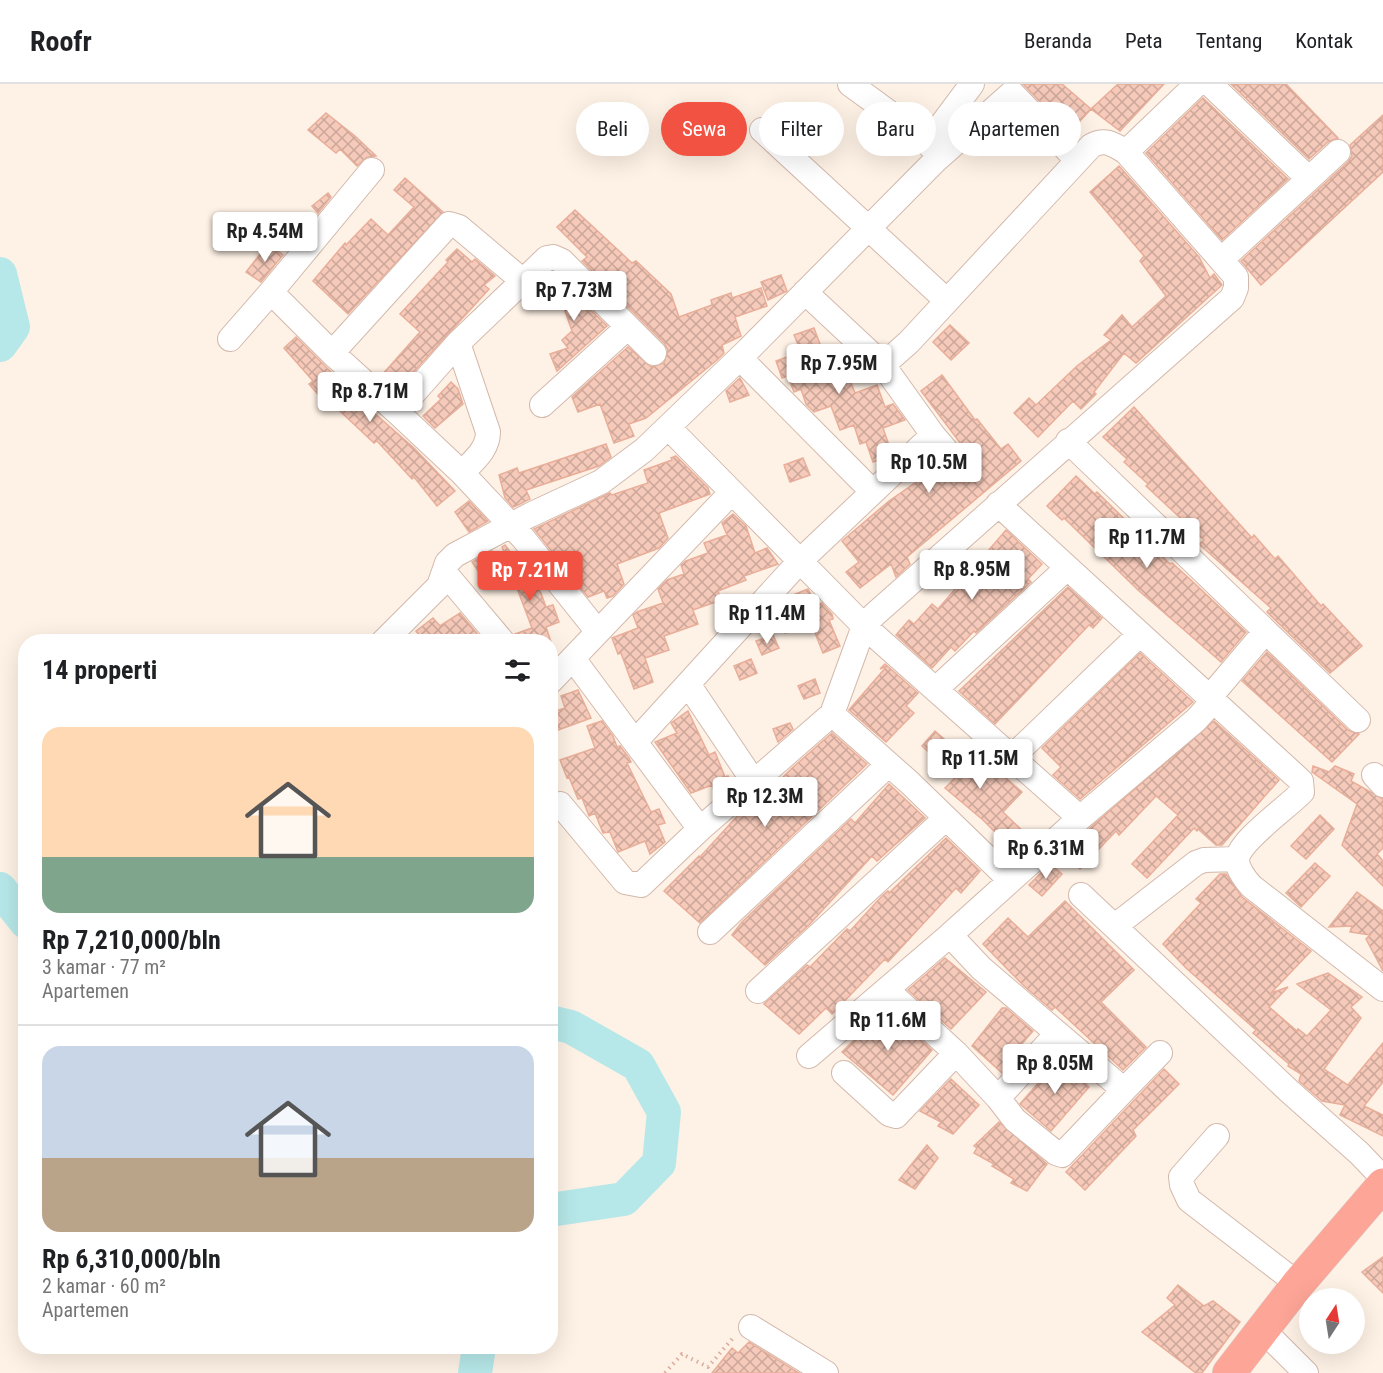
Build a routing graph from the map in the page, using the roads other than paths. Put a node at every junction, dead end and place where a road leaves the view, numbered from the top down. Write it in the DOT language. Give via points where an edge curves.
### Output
graph roads {
  1 [pos="852,84"];
  2 [pos="972,84"];
  3 [pos="1197,84"];
  4 [pos="1210,84"];
  5 [pos="1009,88"];
  6 [pos="875,102"];
  7 [pos="936,147"];
  8 [pos="936,148"];
  9 [pos="1338,152"];
  10 [pos="1126,153"];
  11 [pos="790,156"];
  12 [pos="929,156"];
  13 [pos="1077,160"];
  14 [pos="372,170"];
  15 [pos="1308,178"];
  16 [pos="869,228"];
  17 [pos="1222,259"];
  18 [pos="523,281"];
  19 [pos="270,292"];
  20 [pos="806,292"];
  21 [pos="946,300"];
  22 [pos="628,327"];
  23 [pos="230,339"];
  24 [pos="458,343"];
  25 [pos="332,353"];
  26 [pos="654,353"];
  27 [pos="740,358"];
  28 [pos="883,365"];
  29 [pos="542,405"];
  30 [pos="397,412"];
  31 [pos="669,428"];
  32 [pos="933,435"];
  33 [pos="1068,441"];
  34 [pos="962,469"];
  35 [pos="462,473"];
  36 [pos="872,491"];
  37 [pos="732,492"];
  38 [pos="998,504"];
  39 [pos="509,526"];
  40 [pos="800,561"];
  41 [pos="1067,568"];
  42 [pos="445,573"];
  43 [pos="864,626"];
  44 [pos="598,632"];
  45 [pos="1265,632"];
  46 [pos="393,634"];
  47 [pos="496,634"];
  48 [pos="1138,635"];
  49 [pos="574,660"];
  50 [pos="558,675"];
  51 [pos="688,684"];
  52 [pos="937,688"];
  53 [pos="1210,697"];
  54 [pos="832,714"];
  55 [pos="1358,720"];
  56 [pos="635,742"];
  57 [pos="1012,757"];
  58 [pos="888,765"];
  59 [pos="754,782"];
  60 [pos="560,804"];
  61 [pos="945,818"];
  62 [pos="1080,818"];
  63 [pos="700,829"];
  64 [pos="1237,859"];
  65 [pos="1009,879"];
  66 [pos="1081,895"];
  67 [pos="1115,926"];
  68 [pos="710,932"];
  69 [pos="950,934"];
  70 [pos="1383,989"];
  71 [pos="758,991"];
  72 [pos="888,991"];
  73 [pos="1056,1035"];
  74 [pos="956,1053"];
  75 [pos="1160,1053"];
  76 [pos="809,1056"];
  77 [pos="844,1073"];
  78 [pos="1124,1090"];
  79 [pos="998,1098"];
  80 [pos="1218,1136"];
  81 [pos="1383,1178"];
  82 [pos="1383,1185"];
  83 [pos="1298,1284"];
  84 [pos="751,1327"];
  85 [pos="1262,1329"];
  86 [pos="826,1373"];
  87 [pos="1229,1373"];
  88 [pos="1306,1373"];
  1 -- 6 [label="street"];
  2 -- 7 [label="street"];
  3 -- 10 [label="street"];
  4 -- 15 [label="street"];
  5 -- 8 [label="street"];
  5 -- 13 [label="street"];
  9 -- 15 [label="street"];
  10 -- 13 [label="street" via="1107,141 1099,141"];
  10 -- 17 [label="street"];
  11 -- 16 [label="street"];
  12 -- 16 [label="street"];
  13 -- 21 [label="street"];
  14 -- 19 [label="street"];
  15 -- 17 [label="street"];
  16 -- 20 [label="street"];
  16 -- 21 [label="street"];
  17 -- 33 [label="street" via="1236,278 1232,298"];
  18 -- 22 [label="street" via="547,258 558,257"];
  18 -- 24 [label="street"];
  18 -- 25 [label="street" via="459,227 450,224"];
  19 -- 23 [label="street"];
  19 -- 25 [label="street"];
  20 -- 27 [label="street"];
  20 -- 28 [label="street"];
  21 -- 28 [label="street"];
  22 -- 26 [label="street"];
  22 -- 29 [label="street"];
  24 -- 30 [label="street"];
  24 -- 35 [label="street" via="488,432 482,452"];
  25 -- 30 [label="street"];
  27 -- 31 [label="street"];
  27 -- 36 [label="street"];
  28 -- 32 [label="street"];
  30 -- 35 [label="street"];
  31 -- 37 [label="street"];
  31 -- 39 [label="street" via="601,482"];
  32 -- 34 [label="street"];
  32 -- 36 [label="street"];
  33 -- 38 [label="street"];
  33 -- 45 [label="street"];
  35 -- 39 [label="street"];
  36 -- 40 [label="street"];
  37 -- 40 [label="street"];
  37 -- 44 [label="street"];
  38 -- 41 [label="street"];
  38 -- 43 [label="street"];
  39 -- 42 [label="street" via="454,555"];
  39 -- 44 [label="street" via="528,543"];
  40 -- 43 [label="street"];
  40 -- 51 [label="street"];
  41 -- 48 [label="street"];
  41 -- 52 [label="street"];
  42 -- 46 [label="street" via="439,586"];
  42 -- 47 [label="street"];
  43 -- 52 [label="street"];
  43 -- 54 [label="street"];
  44 -- 49 [label="street"];
  45 -- 53 [label="street"];
  45 -- 55 [label="street"];
  48 -- 53 [label="street"];
  48 -- 57 [label="street"];
  49 -- 50 [label="street"];
  49 -- 56 [label="street"];
  51 -- 56 [label="street"];
  51 -- 59 [label="street"];
  52 -- 57 [label="street"];
  53 -- 62 [label="street" via="1196,720"];
  53 -- 64 [label="street" via="1303,785 1302,792 1246,842"];
  54 -- 58 [label="street"];
  54 -- 59 [label="street"];
  56 -- 63 [label="street"];
  57 -- 62 [label="street"];
  58 -- 61 [label="street"];
  58 -- 68 [label="street"];
  59 -- 63 [label="street"];
  60 -- 63 [label="street" via="625,882 633,885 641,885"];
  61 -- 65 [label="street"];
  61 -- 71 [label="street"];
  62 -- 65 [label="street"];
  64 -- 67 [label="street" via="1196,863"];
  64 -- 70 [label="street" via="1251,886"];
  65 -- 69 [label="street"];
  66 -- 67 [label="street"];
  67 -- 81 [label="street"];
  69 -- 72 [label="street"];
  69 -- 73 [label="street" via="981,968"];
  72 -- 74 [label="street"];
  72 -- 76 [label="street"];
  73 -- 78 [label="street"];
  73 -- 79 [label="street"];
  74 -- 77 [label="street" via="896,1116"];
  74 -- 79 [label="street"];
  75 -- 78 [label="street"];
  78 -- 79 [label="street" via="1062,1155 1016,1120"];
  80 -- 83 [label="street" via="1181,1177 1185,1193"];
  82 -- 83 [label="highway"];
  83 -- 85 [label="highway"];
  84 -- 86 [label="street"];
  85 -- 87 [label="highway"];
  85 -- 88 [label="street"];
}
